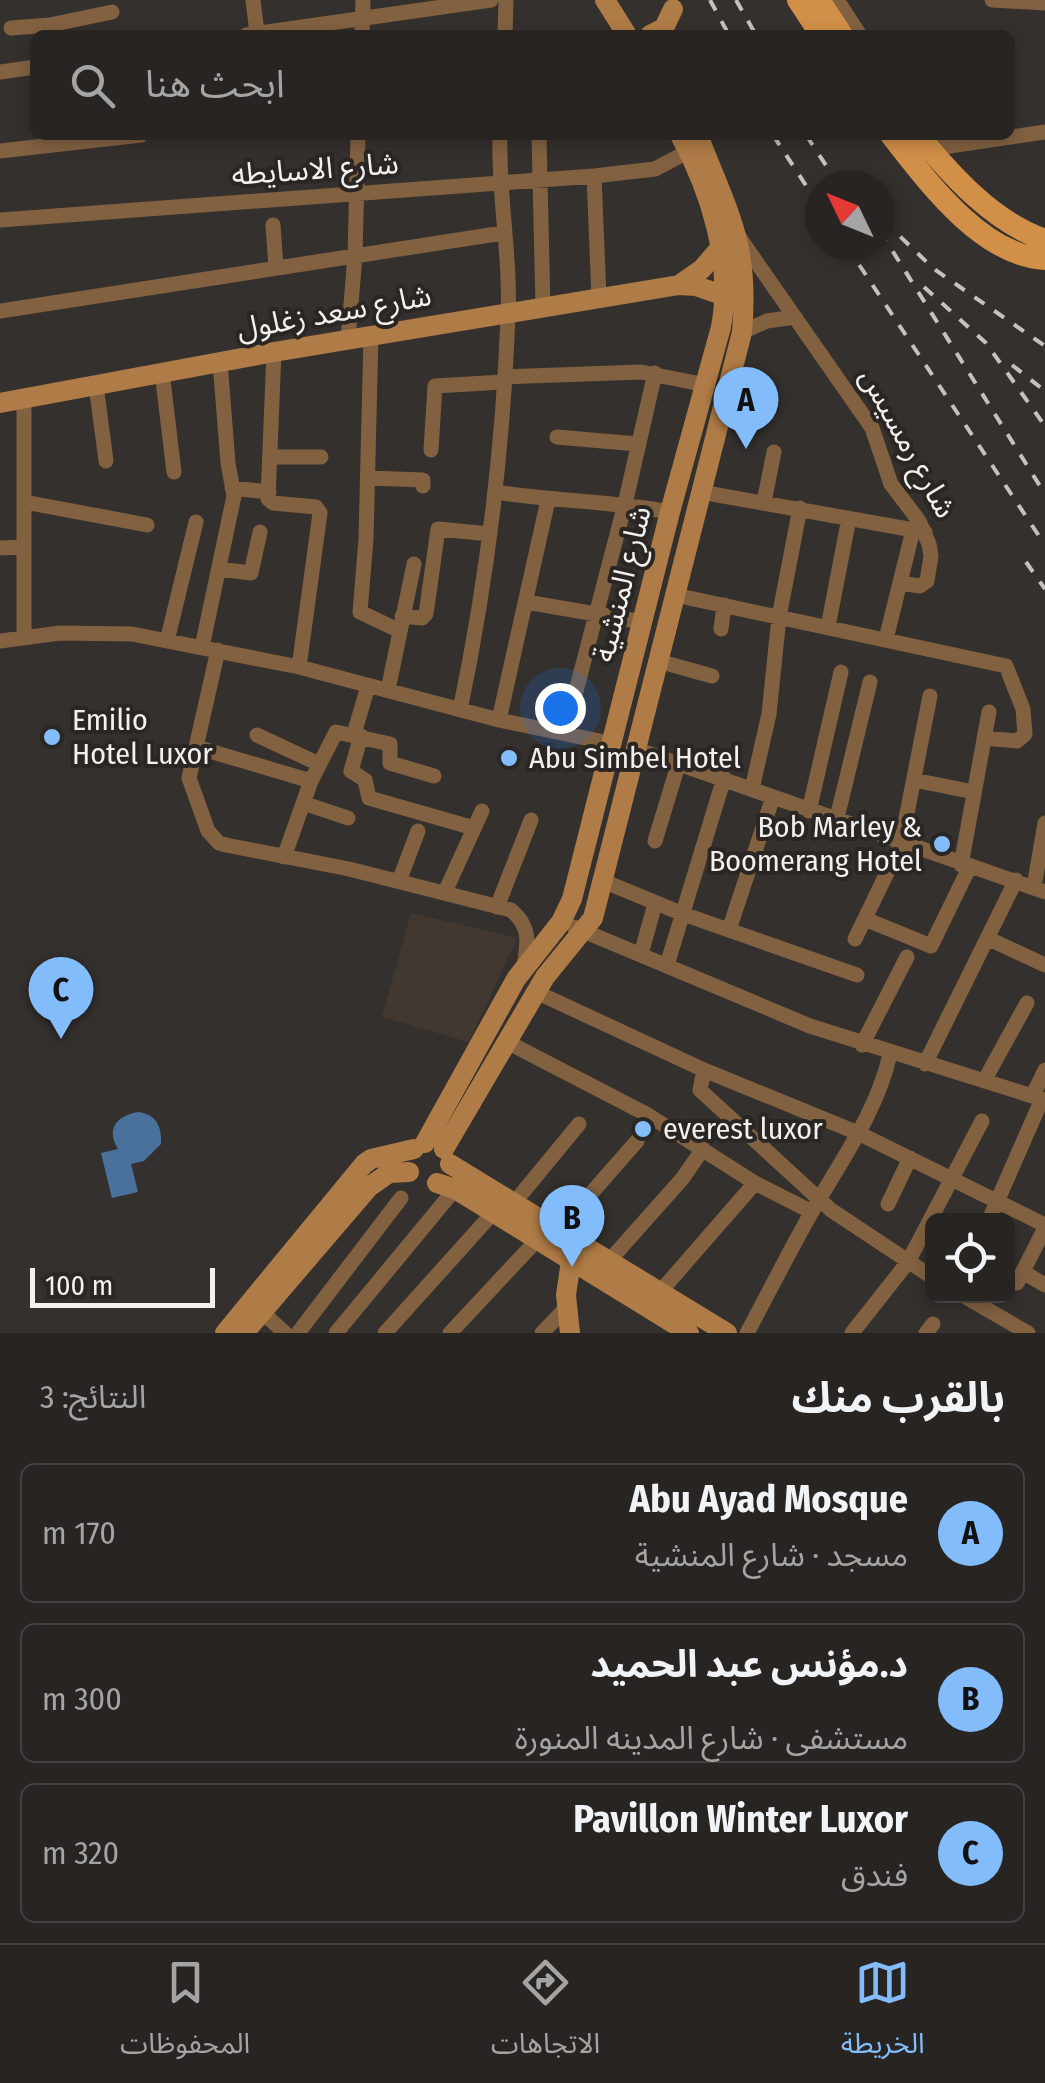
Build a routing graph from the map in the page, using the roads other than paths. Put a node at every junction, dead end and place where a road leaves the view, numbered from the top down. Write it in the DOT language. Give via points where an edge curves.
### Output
graph roads {
  1 [pos="253,0"];
  2 [pos="363,0"];
  3 [pos="490,0"];
  4 [pos="506,0"];
  5 [pos="606,0"];
  6 [pos="798,0"];
  7 [pos="818,0"];
  8 [pos="836,0"];
  9 [pos="992,0"];
  10 [pos="1042,2"];
  11 [pos="671,4"];
  12 [pos="422,5"];
  13 [pos="112,12"];
  14 [pos="363,27"];
  15 [pos="11,28"];
  16 [pos="51,30"];
  17 [pos="252,30"];
  18 [pos="315,30"];
  19 [pos="505,30"];
  20 [pos="627,30"];
  21 [pos="660,30"];
  22 [pos="677,30"];
  23 [pos="818,30"];
  24 [pos="839,30"];
  25 [pos="857,30"];
  26 [pos="30,68"];
  27 [pos="0,72"];
  28 [pos="1045,132"];
  29 [pos="1015,134"];
  30 [pos="54,140"];
  31 [pos="358,140"];
  32 [pos="500,140"];
  33 [pos="539,140"];
  34 [pos="689,140"];
  35 [pos="895,140"];
  36 [pos="931,141"];
  37 [pos="0,151"];
  38 [pos="594,176"];
  39 [pos="539,179"];
  40 [pos="498,182"];
  41 [pos="357,194"];
  42 [pos="1000,216"];
  43 [pos="0,220"];
  44 [pos="273,226"];
  45 [pos="503,233"];
  46 [pos="988,239"];
  47 [pos="1045,240"];
  48 [pos="729,242"];
  49 [pos="355,256"];
  50 [pos="1045,259"];
  51 [pos="276,268"];
  52 [pos="678,285"];
  53 [pos="0,292"];
  54 [pos="725,296"];
  55 [pos="599,298"];
  56 [pos="544,308"];
  57 [pos="3,311"];
  58 [pos="508,313"];
  59 [pos="795,317"];
  60 [pos="742,332"];
  61 [pos="370,336"];
  62 [pos="348,340"];
  63 [pos="274,352"];
  64 [pos="220,362"];
  65 [pos="162,372"];
  66 [pos="655,374"];
  67 [pos="503,379"];
  68 [pos="96,385"];
  69 [pos="706,385"];
  70 [pos="24,399"];
  71 [pos="0,403"];
  72 [pos="557,437"];
  73 [pos="638,444"];
  74 [pos="432,450"];
  75 [pos="774,452"];
  76 [pos="270,457"];
  77 [pos="321,457"];
  78 [pos="106,461"];
  79 [pos="174,472"];
  80 [pos="368,478"];
  81 [pos="424,486"];
  82 [pos="232,488"];
  83 [pos="269,492"];
  84 [pos="495,492"];
  85 [pos="701,492"];
  86 [pos="548,500"];
  87 [pos="24,502"];
  88 [pos="764,502"];
  89 [pos="625,504"];
  90 [pos="800,508"];
  91 [pos="670,512"];
  92 [pos="849,518"];
  93 [pos="196,522"];
  94 [pos="146,526"];
  95 [pos="919,531"];
  96 [pos="260,532"];
  97 [pos="490,534"];
  98 [pos="24,547"];
  99 [pos="0,548"];
  100 [pos="414,564"];
  101 [pos="218,569"];
  102 [pos="900,583"];
  103 [pos="675,594"];
  104 [pos="526,602"];
  105 [pos="724,606"];
  106 [pos="595,613"];
  107 [pos="779,617"];
  108 [pos="643,622"];
  109 [pos="401,623"];
  110 [pos="828,627"];
  111 [pos="721,629"];
  112 [pos="24,638"];
  113 [pos="886,640"];
  114 [pos="0,641"];
  115 [pos="167,641"];
  116 [pos="210,649"];
  117 [pos="658,662"];
  118 [pos="298,667"];
  119 [pos="841,672"];
  120 [pos="712,676"];
  121 [pos="870,682"];
  122 [pos="368,686"];
  123 [pos="388,690"];
  124 [pos="930,696"];
  125 [pos="460,710"];
  126 [pos="989,712"];
  127 [pos="499,720"];
  128 [pos="564,732"];
  129 [pos="257,735"];
  130 [pos="358,735"];
  131 [pos="984,738"];
  132 [pos="614,744"];
  133 [pos="196,747"];
  134 [pos="636,749"];
  135 [pos="679,762"];
  136 [pos="319,764"];
  137 [pos="434,776"];
  138 [pos="724,778"];
  139 [pos="914,780"];
  140 [pos="311,781"];
  141 [pos="752,789"];
  142 [pos="974,792"];
  143 [pos="773,797"];
  144 [pos="303,803"];
  145 [pos="809,811"];
  146 [pos="482,812"];
  147 [pos="348,818"];
  148 [pos="531,820"];
  149 [pos="836,822"];
  150 [pos="1045,823"];
  151 [pos="474,828"];
  152 [pos="418,832"];
  153 [pos="656,841"];
  154 [pos="901,844"];
  155 [pos="284,857"];
  156 [pos="965,867"];
  157 [pos="1016,880"];
  158 [pos="399,881"];
  159 [pos="603,881"];
  160 [pos="1039,890"];
  161 [pos="445,892"];
  162 [pos="655,904"];
  163 [pos="498,906"];
  164 [pos="682,914"];
  165 [pos="865,920"];
  166 [pos="560,922"];
  167 [pos="728,930"];
  168 [pos="585,931"];
  169 [pos="855,939"];
  170 [pos="988,939"];
  171 [pos="641,954"];
  172 [pos="907,957"];
  173 [pos="1044,963"];
  174 [pos="667,964"];
  175 [pos="524,966"];
  176 [pos="857,975"];
  177 [pos="536,992"];
  178 [pos="1027,1003"];
  179 [pos="507,1042"];
  180 [pos="862,1045"];
  181 [pos="890,1054"];
  182 [pos="925,1064"];
  183 [pos="704,1070"];
  184 [pos="1045,1070"];
  185 [pos="984,1081"];
  186 [pos="1040,1098"];
  187 [pos="982,1121"];
  188 [pos="579,1124"];
  189 [pos="858,1133"];
  190 [pos="637,1141"];
  191 [pos="703,1149"];
  192 [pos="433,1151"];
  193 [pos="910,1158"];
  194 [pos="410,1172"];
  195 [pos="952,1178"];
  196 [pos="755,1183"];
  197 [pos="446,1186"];
  198 [pos="401,1198"];
  199 [pos="998,1202"];
  200 [pos="514,1203"];
  201 [pos="888,1204"];
  202 [pos="815,1206"];
  203 [pos="992,1213"];
  204 [pos="492,1214"];
  205 [pos="1045,1226"];
  206 [pos="558,1230"];
  207 [pos="537,1240"];
  208 [pos="572,1261"];
  209 [pos="609,1261"];
  210 [pos="908,1262"];
  211 [pos="925,1273"];
  212 [pos="1045,1284"];
  213 [pos="660,1292"];
  214 [pos="976,1303"];
  215 [pos="566,1307"];
  216 [pos="262,1312"];
  217 [pos="224,1333"];
  218 [pos="244,1333"];
  219 [pos="285,1333"];
  220 [pos="298,1333"];
  221 [pos="336,1333"];
  222 [pos="384,1333"];
  223 [pos="450,1333"];
  224 [pos="542,1333"];
  225 [pos="570,1333"];
  226 [pos="689,1333"];
  227 [pos="727,1333"];
  228 [pos="747,1333"];
  229 [pos="852,1333"];
  230 [pos="1028,1333"];
  1 -- 17 [label="street"];
  2 -- 14 [label="street"];
  3 -- 12 [label="street"];
  4 -- 19 [label="street"];
  5 -- 20 [label="main road"];
  6 -- 23 [label="main road"];
  7 -- 24 [label="main road"];
  8 -- 25 [label="street"];
  9 -- 10 [label="street"];
  11 -- 21 [label="main road"];
  11 -- 22 [label="main road"];
  12 -- 14 [label="street"];
  13 -- 16 [label="street"];
  14 -- 18 [label="street"];
  15 -- 16 [label="street"];
  26 -- 27 [label="street"];
  28 -- 29 [label="street"];
  30 -- 37 [label="street"];
  31 -- 41 [label="street"];
  32 -- 40 [label="street"];
  33 -- 39 [label="street"];
  34 -- 38 [label="street, شارع الاسايطه" via="655,169"];
  34 -- 48 [label="main road, شارع رمسيس"];
  35 -- 46 [label="main road"];
  36 -- 42 [label="main road" via="974,196"];
  38 -- 39 [label="street, شارع الاسايطه"];
  38 -- 55 [label="street"];
  39 -- 40 [label="street, شارع الاسايطه"];
  39 -- 56 [label="street"];
  40 -- 41 [label="street, شارع الاسايطه"];
  40 -- 45 [label="street"];
  41 -- 43 [label="street, شارع الاسايطه"];
  41 -- 49 [label="street"];
  42 -- 46 [label="main road"];
  42 -- 47 [label="main road"];
  44 -- 51 [label="street"];
  45 -- 49 [label="street"];
  45 -- 58 [label="street"];
  46 -- 50 [label="main road"];
  48 -- 52 [label="main road"];
  48 -- 54 [label="main road, شارع رمسيس"];
  48 -- 59 [label="street, شارع رمسيس"];
  48 -- 60 [label="main road, شارع المنشية" via="745,279"];
  49 -- 51 [label="street"];
  49 -- 62 [label="street"];
  51 -- 57 [label="street"];
  52 -- 54 [label="main road, شارع سعد زغلول"];
  52 -- 55 [label="main road, شارع سعد زغلول"];
  53 -- 57 [label="street"];
  54 -- 69 [label="main road, شارع المنشية"];
  55 -- 56 [label="main road, شارع سعد زغلول"];
  56 -- 58 [label="main road, شارع سعد زغلول"];
  58 -- 61 [label="main road, شارع سعد زغلول"];
  58 -- 67 [label="street"];
  59 -- 60 [label="street"];
  59 -- 95 [label="street, شارع رمسيس" via="865,417 891,484"];
  60 -- 85 [label="main road, شارع المنشية"];
  61 -- 62 [label="main road, شارع سعد زغلول"];
  61 -- 80 [label="street"];
  62 -- 63 [label="main road, شارع سعد زغلول"];
  63 -- 64 [label="main road, شارع سعد زغلول"];
  63 -- 76 [label="street"];
  64 -- 65 [label="main road, شارع سعد زغلول"];
  64 -- 82 [label="street"];
  65 -- 68 [label="main road, شارع سعد زغلول"];
  65 -- 79 [label="street"];
  66 -- 67 [label="street"];
  66 -- 69 [label="street"];
  66 -- 73 [label="street"];
  67 -- 74 [label="street" via="435,386"];
  67 -- 84 [label="street"];
  68 -- 70 [label="main road, شارع سعد زغلول"];
  68 -- 78 [label="street"];
  69 -- 91 [label="main road, شارع المنشية"];
  70 -- 71 [label="main road, شارع سعد زغلول"];
  70 -- 87 [label="street"];
  72 -- 73 [label="street"];
  73 -- 89 [label="street"];
  75 -- 88 [label="street"];
  76 -- 77 [label="street"];
  76 -- 83 [label="street"];
  80 -- 81 [label="street" via="421,480"];
  80 -- 109 [label="street" via="360,612"];
  82 -- 83 [label="street"];
  82 -- 101 [label="street"];
  83 -- 118 [label="street" via="272,503 320,512"];
  84 -- 86 [label="street"];
  84 -- 97 [label="street"];
  85 -- 88 [label="street"];
  85 -- 103 [label="main road, شارع المنشية"];
  86 -- 89 [label="street"];
  86 -- 104 [label="street"];
  87 -- 94 [label="street"];
  87 -- 98 [label="street"];
  88 -- 90 [label="street"];
  89 -- 91 [label="street"];
  89 -- 106 [label="street"];
  90 -- 92 [label="street"];
  90 -- 107 [label="street"];
  91 -- 108 [label="main road, شارع المنشية"];
  92 -- 95 [label="street"];
  92 -- 110 [label="street"];
  93 -- 115 [label="street"];
  95 -- 102 [label="street"];
  95 -- 102 [label="street, شارع رمسيس" via="932,556 928,581"];
  96 -- 101 [label="street" via="250,573"];
  97 -- 109 [label="street" via="438,529 426,614"];
  97 -- 125 [label="street"];
  98 -- 99 [label="street"];
  98 -- 112 [label="street"];
  100 -- 109 [label="street"];
  101 -- 116 [label="street"];
  102 -- 113 [label="street"];
  103 -- 105 [label="street"];
  103 -- 117 [label="main road, شارع المنشية"];
  104 -- 106 [label="street"];
  104 -- 127 [label="street"];
  105 -- 107 [label="street"];
  105 -- 111 [label="street"];
  106 -- 108 [label="street"];
  106 -- 128 [label="street"];
  107 -- 110 [label="street"];
  107 -- 141 [label="street"];
  108 -- 132 [label="main road, شارع المنشية"];
  109 -- 123 [label="street"];
  110 -- 113 [label="street"];
  112 -- 114 [label="street"];
  112 -- 115 [label="street" via="96,631"];
  113 -- 131 [label="street" via="1011,671 1025,734 1017,741"];
  115 -- 116 [label="street"];
  116 -- 118 [label="street"];
  116 -- 133 [label="street"];
  117 -- 120 [label="street"];
  117 -- 134 [label="main road, شارع المنشية"];
  118 -- 122 [label="street"];
  119 -- 145 [label="street"];
  121 -- 149 [label="street"];
  122 -- 123 [label="street"];
  122 -- 130 [label="street"];
  123 -- 125 [label="street"];
  124 -- 139 [label="street"];
  125 -- 127 [label="street"];
  126 -- 131 [label="street"];
  127 -- 128 [label="street"];
  128 -- 132 [label="street"];
  129 -- 136 [label="street"];
  130 -- 136 [label="street" via="336,732"];
  130 -- 137 [label="street" via="390,744 390,762"];
  130 -- 151 [label="street" via="351,770 366,780 369,798"];
  131 -- 142 [label="street"];
  132 -- 166 [label="main road, شارع المنشية"];
  133 -- 140 [label="street"];
  133 -- 155 [label="street" via="190,784 212,838"];
  134 -- 135 [label="street"];
  134 -- 159 [label="main road, شارع المنشية"];
  135 -- 138 [label="street"];
  135 -- 153 [label="street"];
  136 -- 140 [label="street"];
  138 -- 141 [label="street"];
  138 -- 164 [label="street"];
  139 -- 142 [label="street"];
  139 -- 154 [label="street"];
  140 -- 144 [label="street"];
  141 -- 143 [label="street"];
  142 -- 156 [label="street"];
  143 -- 145 [label="street"];
  143 -- 167 [label="street"];
  144 -- 147 [label="street"];
  144 -- 155 [label="street"];
  145 -- 149 [label="street"];
  146 -- 151 [label="street"];
  148 -- 163 [label="street"];
  149 -- 154 [label="street"];
  150 -- 160 [label="street"];
  151 -- 161 [label="street"];
  152 -- 158 [label="street"];
  154 -- 156 [label="street"];
  154 -- 165 [label="street"];
  155 -- 158 [label="street"];
  156 -- 157 [label="street"];
  156 -- 165 [label="street" via="931,946"];
  157 -- 160 [label="street"];
  157 -- 170 [label="street"];
  158 -- 161 [label="street"];
  159 -- 162 [label="street"];
  159 -- 168 [label="main road, شارع المنشية"];
  161 -- 163 [label="street"];
  162 -- 164 [label="street"];
  162 -- 171 [label="street"];
  163 -- 175 [label="street" via="526,928"];
  164 -- 167 [label="street"];
  164 -- 174 [label="street"];
  165 -- 169 [label="street"];
  166 -- 168 [label="street"];
  166 -- 175 [label="main road, شارع المنشية"];
  167 -- 176 [label="street"];
  168 -- 171 [label="street"];
  168 -- 177 [label="main road, شارع المنشية"];
  170 -- 173 [label="street"];
  170 -- 182 [label="street"];
  171 -- 174 [label="street"];
  172 -- 180 [label="street"];
  174 -- 180 [label="street"];
  175 -- 192 [label="main road, شارع المنشية"];
  177 -- 179 [label="main road, شارع المنشية"];
  177 -- 183 [label="street"];
  178 -- 185 [label="street"];
  179 -- 191 [label="street"];
  179 -- 192 [label="main road, شارع المنشية"];
  180 -- 181 [label="street"];
  181 -- 182 [label="street"];
  181 -- 189 [label="street"];
  182 -- 185 [label="street"];
  183 -- 189 [label="street"];
  183 -- 202 [label="street" via="702,1094"];
  184 -- 186 [label="street"];
  185 -- 186 [label="street"];
  186 -- 199 [label="street"];
  187 -- 195 [label="street"];
  188 -- 200 [label="street"];
  189 -- 193 [label="street"];
  189 -- 202 [label="street"];
  190 -- 206 [label="street"];
  191 -- 196 [label="street"];
  191 -- 209 [label="street"];
  192 -- 194 [label="main road, شارع المنشية" via="408,1159"];
  192 -- 197 [label="main road, شارع المنشية"];
  192 -- 200 [label="main road"];
  192 -- 217 [label="main road" via="364,1164"];
  193 -- 195 [label="street"];
  193 -- 201 [label="street"];
  194 -- 197 [label="main road" via="421,1184"];
  194 -- 216 [label="main road" via="378,1179"];
  195 -- 199 [label="street"];
  195 -- 210 [label="street"];
  196 -- 202 [label="street"];
  196 -- 213 [label="street"];
  197 -- 204 [label="main road"];
  197 -- 221 [label="street"];
  198 -- 220 [label="street"];
  199 -- 203 [label="street"];
  199 -- 205 [label="street"];
  200 -- 206 [label="main road"];
  202 -- 210 [label="street"];
  202 -- 228 [label="street"];
  204 -- 207 [label="main road"];
  204 -- 222 [label="street"];
  205 -- 212 [label="street" via="1020,1278"];
  206 -- 209 [label="main road"];
  207 -- 208 [label="main road"];
  207 -- 223 [label="street"];
  208 -- 215 [label="main road"];
  208 -- 226 [label="main road"];
  209 -- 213 [label="main road"];
  210 -- 211 [label="street"];
  210 -- 229 [label="street"];
  213 -- 227 [label="main road"];
  214 -- 230 [label="street"];
  215 -- 224 [label="street"];
  215 -- 225 [label="main road"];
  216 -- 218 [label="main road"];
  216 -- 219 [label="street"];
}
